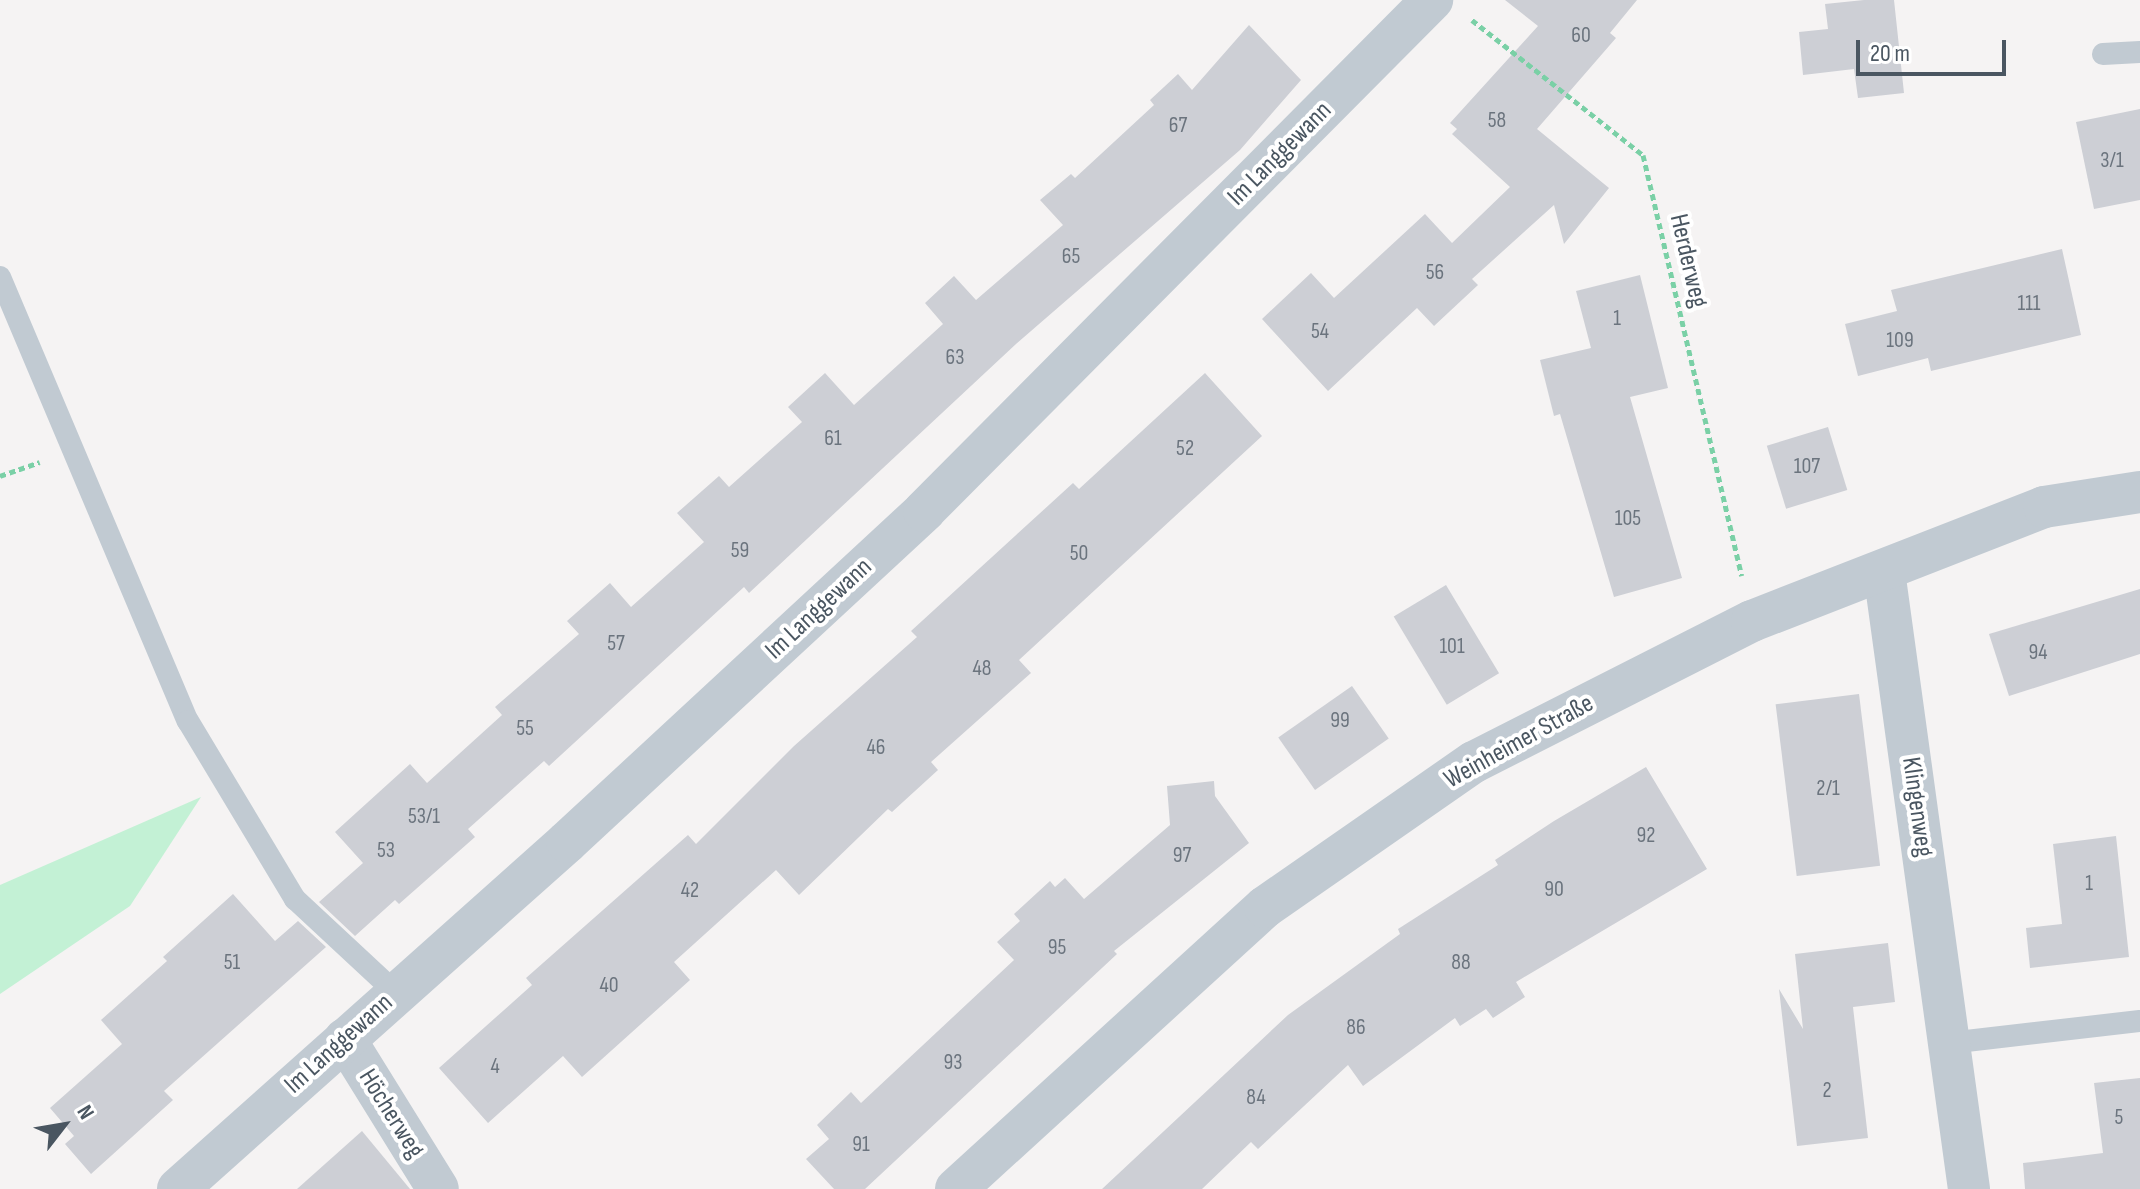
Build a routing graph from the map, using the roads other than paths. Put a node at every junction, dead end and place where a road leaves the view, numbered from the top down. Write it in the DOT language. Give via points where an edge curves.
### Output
graph roads {
  1 [pos="1432,0"];
  2 [pos="2140,52"];
  3 [pos="2103,54"];
  4 [pos="0,277"];
  5 [pos="2140,492"];
  6 [pos="1884,571"];
  7 [pos="396,993"];
  8 [pos="2140,1021"];
  9 [pos="345,1039"];
  10 [pos="1949,1043"];
  11 [pos="178,1189"];
  12 [pos="438,1189"];
  13 [pos="956,1189"];
  14 [pos="1969,1189"];
  1 -- 7 [label="street, Im Langgewann" via="924,511"];
  2 -- 3 [label="lane"];
  4 -- 7 [label="lane" via="188,721 295,899"];
  5 -- 6 [label="street, Weinheimer Straße" via="2044,507"];
  6 -- 10 [label="street, Klingenweg"];
  6 -- 13 [label="street, Weinheimer Straße" via="1752,621 1474,762 1265,907"];
  7 -- 9 [label="street, Im Langgewann"];
  8 -- 10 [label="lane"];
  9 -- 11 [label="street, Im Langgewann"];
  9 -- 12 [label="street, Höcherweg"];
  10 -- 14 [label="street, Klingenweg"];
}
